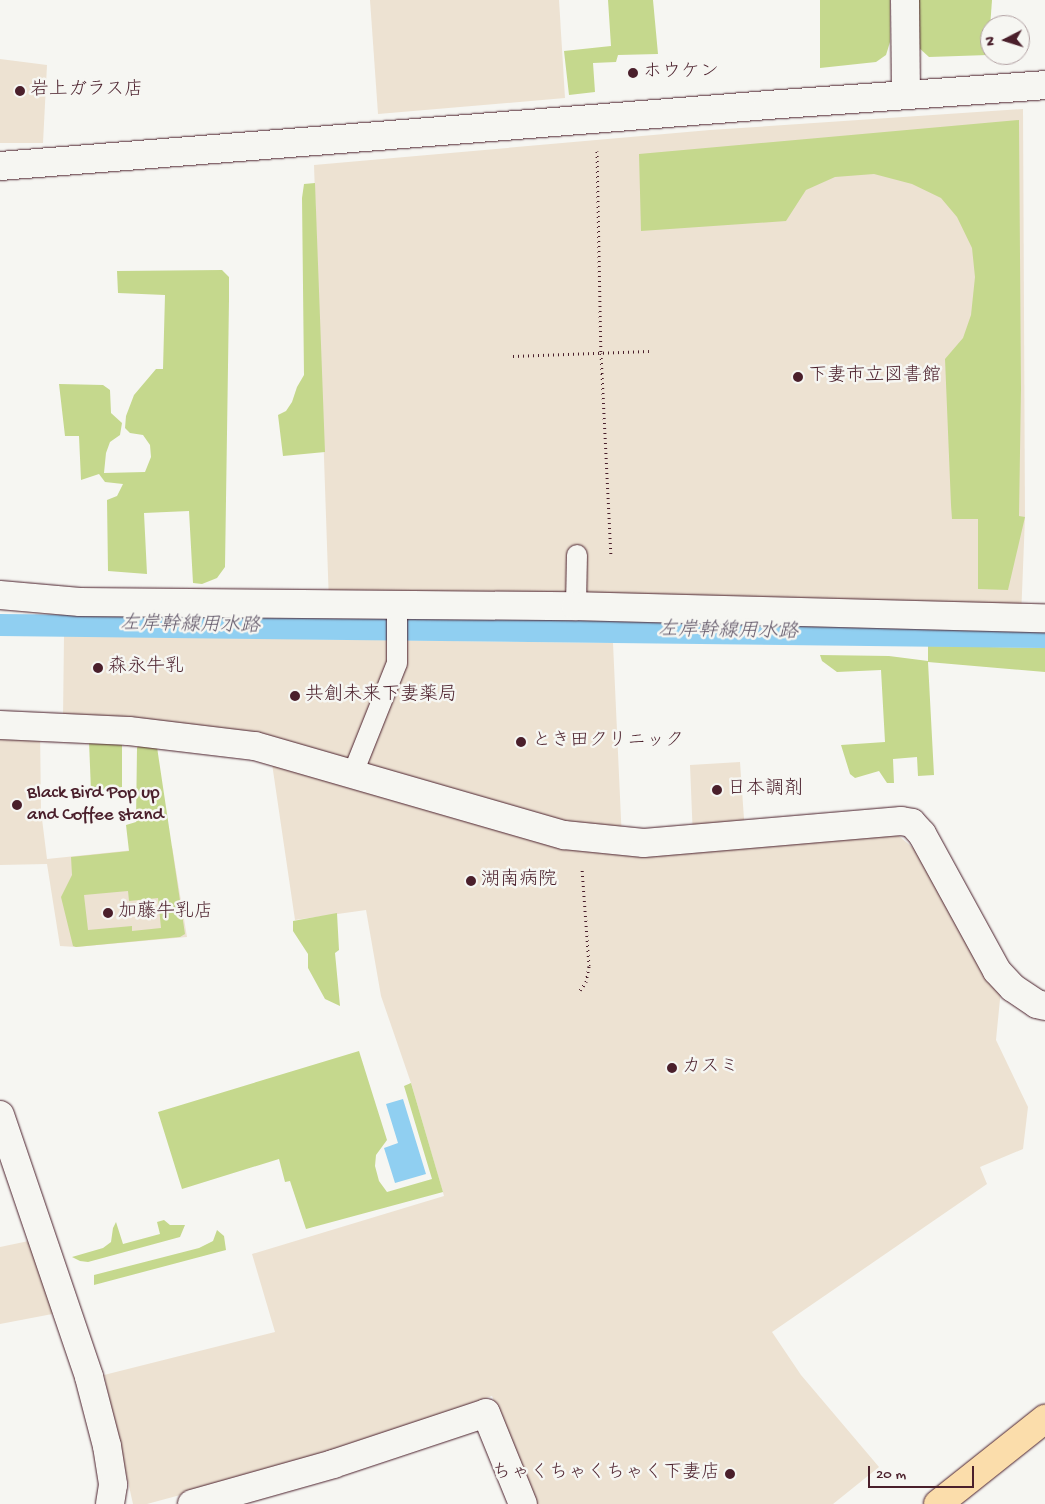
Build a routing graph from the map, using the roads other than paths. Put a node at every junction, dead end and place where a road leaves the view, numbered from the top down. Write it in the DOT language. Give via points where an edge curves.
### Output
graph roads {
  1 [pos="905,0"];
  2 [pos="1045,85"];
  3 [pos="906,94"];
  4 [pos="0,166"];
  5 [pos="577,555"];
  6 [pos="0,595"];
  7 [pos="397,605"];
  8 [pos="576,606"];
  9 [pos="1045,618"];
  10 [pos="0,725"];
  11 [pos="353,774"];
  12 [pos="1045,1006"];
  13 [pos="0,1115"];
  14 [pos="1045,1419"];
  15 [pos="110,1504"];
  16 [pos="192,1504"];
  17 [pos="523,1504"];
  18 [pos="938,1504"];
  1 -- 3 [label="street"];
  2 -- 3 [label="street"];
  3 -- 4 [label="street"];
  5 -- 8 [label="lane"];
  6 -- 7 [label="street" via="80,602"];
  7 -- 8 [label="street"];
  7 -- 11 [label="lane" via="397,664"];
  8 -- 9 [label="street"];
  10 -- 11 [label="street" via="129,731 243,743"];
  11 -- 12 [label="street" via="564,835 644,842 901,821 912,824 922,834 997,971 1013,988 1036,1004"];
  13 -- 15 [label="street" via="89,1376 108,1446 113,1485"];
  14 -- 18 [label="highway"];
  16 -- 17 [label="street" via="333,1464 486,1414"];
}
